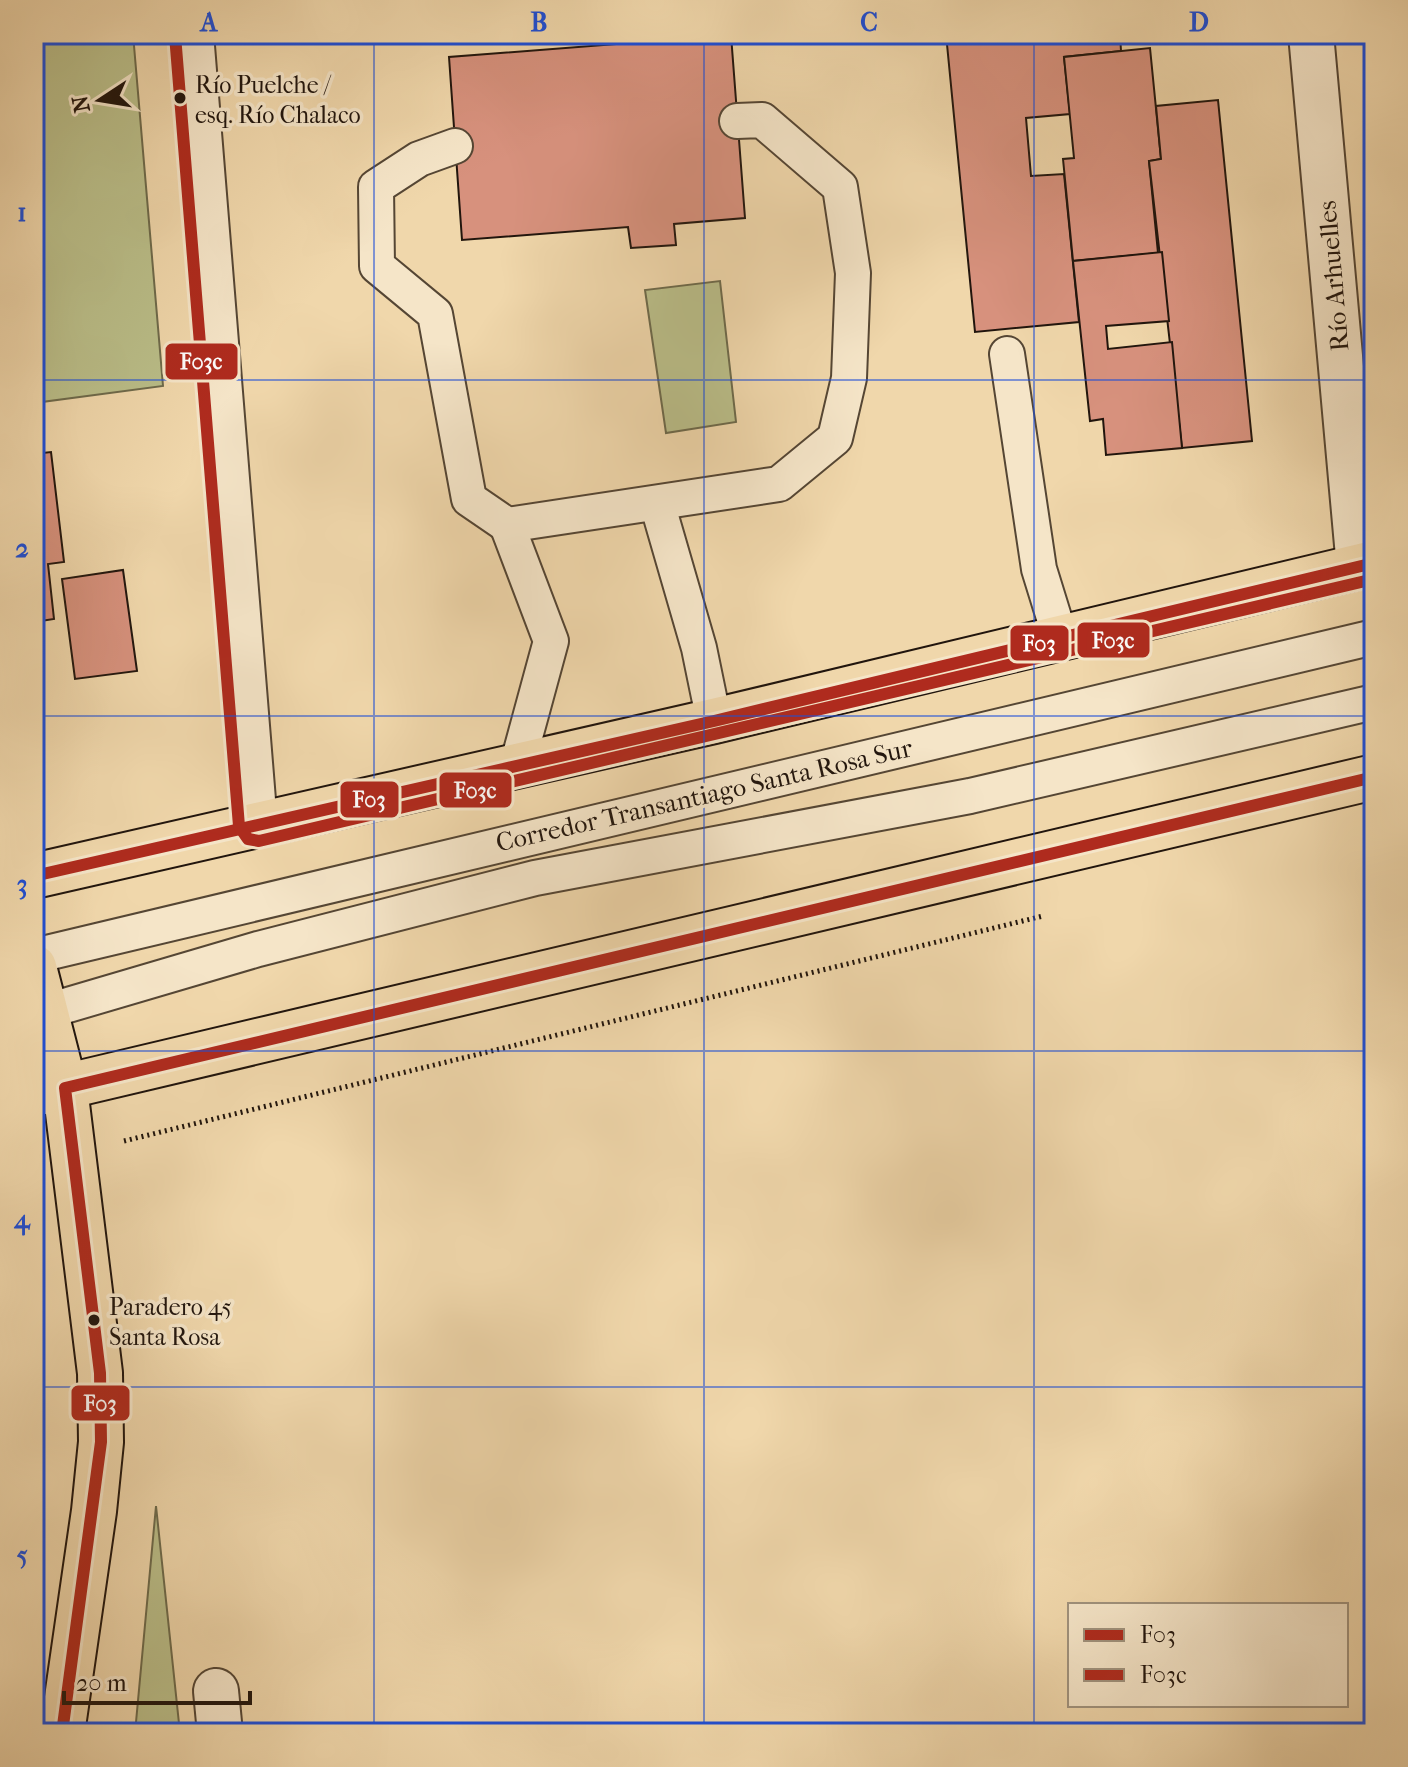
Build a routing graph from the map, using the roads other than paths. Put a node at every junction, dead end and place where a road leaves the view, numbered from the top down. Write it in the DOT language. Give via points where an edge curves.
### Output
graph roads {
  1 [pos="191,34"];
  2 [pos="1311,34"];
  3 [pos="737,121"];
  4 [pos="455,146"];
  5 [pos="1007,354"];
  6 [pos="657,503"];
  7 [pos="507,525"];
  8 [pos="1366,565"];
  9 [pos="1060,637"];
  10 [pos="1374,637"];
  11 [pos="1374,702"];
  12 [pos="714,721"];
  13 [pos="517,766"];
  14 [pos="1374,777"];
  15 [pos="255,825"];
  16 [pos="34,876"];
  17 [pos="34,956"];
  18 [pos="34,967"];
  19 [pos="40,1014"];
  20 [pos="50,1091"];
  21 [pos="62,1733"];
  1 -- 15 [label="street"];
  2 -- 8 [label="street, Río Arhuelles"];
  3 -- 6 [label="lane" via="762,120 840,187 853,273 849,378 835,438 779,484"];
  4 -- 7 [label="lane" via="419,159 376,187 377,266 435,314 469,499"];
  5 -- 9 [label="lane" via="1039,569"];
  6 -- 7 [label="lane"];
  6 -- 12 [label="lane"];
  7 -- 13 [label="lane" via="551,641"];
  8 -- 9 [label="main road"];
  9 -- 12 [label="main road"];
  10 -- 17 [label="lane, Corredor Transantiago Santa Rosa Sur"];
  11 -- 19 [label="lane, Corredor Transantiago Santa Rosa Sur" via="970,796 535,878 258,949"];
  12 -- 13 [label="main road"];
  13 -- 15 [label="main road"];
  14 -- 20 [label="main road"];
  15 -- 16 [label="main road"];
  18 -- 19 [label="main road"];
  19 -- 20 [label="main road"];
  20 -- 21 [label="main road" via="74,1153 100,1373 101,1442"];
}
